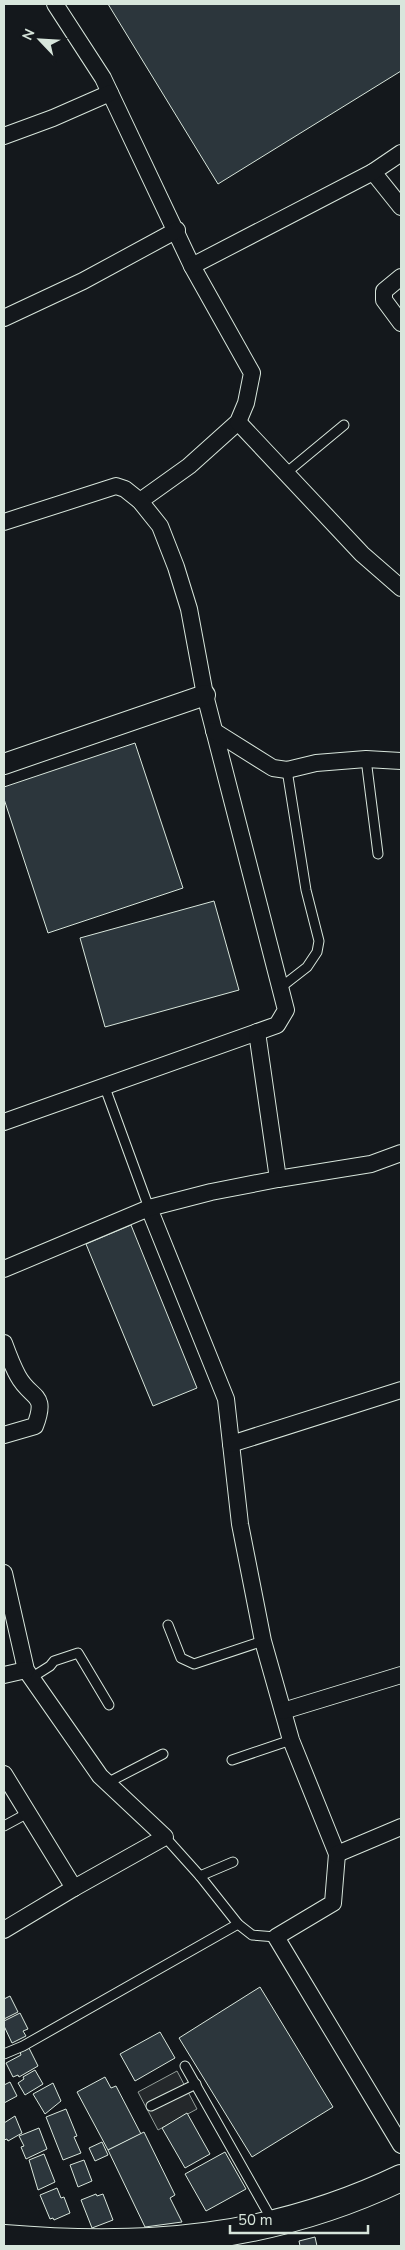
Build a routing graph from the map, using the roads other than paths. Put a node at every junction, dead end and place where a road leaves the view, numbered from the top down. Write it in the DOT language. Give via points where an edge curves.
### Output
graph roads {
  1 [pos="55,4"];
  2 [pos="110,93"];
  3 [pos="4,136"];
  4 [pos="401,153"];
  5 [pos="373,172"];
  6 [pos="401,207"];
  7 [pos="177,230"];
  8 [pos="192,266"];
  9 [pos="401,277"];
  10 [pos="4,318"];
  11 [pos="401,322"];
  12 [pos="238,422"];
  13 [pos="344,425"];
  14 [pos="286,473"];
  15 [pos="140,501"];
  16 [pos="4,522"];
  17 [pos="401,588"];
  18 [pos="205,695"];
  19 [pos="214,731"];
  20 [pos="366,760"];
  21 [pos="401,761"];
  22 [pos="4,764"];
  23 [pos="287,770"];
  24 [pos="378,854"];
  25 [pos="280,988"];
  26 [pos="257,1032"];
  27 [pos="104,1086"];
  28 [pos="4,1122"];
  29 [pos="401,1153"];
  30 [pos="278,1179"];
  31 [pos="149,1208"];
  32 [pos="4,1270"];
  33 [pos="4,1343"];
  34 [pos="401,1390"];
  35 [pos="4,1435"];
  36 [pos="231,1444"];
  37 [pos="4,1573"];
  38 [pos="168,1625"];
  39 [pos="263,1641"];
  40 [pos="28,1674"];
  41 [pos="4,1675"];
  42 [pos="401,1675"];
  43 [pos="109,1705"];
  44 [pos="283,1711"];
  45 [pos="291,1740"];
  46 [pos="163,1754"];
  47 [pos="232,1760"];
  48 [pos="4,1774"];
  49 [pos="107,1783"];
  50 [pos="28,1813"];
  51 [pos="4,1826"];
  52 [pos="401,1827"];
  53 [pos="165,1837"];
  54 [pos="337,1854"];
  55 [pos="232,1862"];
  56 [pos="200,1876"];
  57 [pos="74,1888"];
  58 [pos="238,1924"];
  59 [pos="4,1930"];
  60 [pos="276,1937"];
  61 [pos="4,2054"];
  62 [pos="185,2066"];
  63 [pos="196,2084"];
  64 [pos="151,2106"];
  65 [pos="401,2144"];
  66 [pos="401,2178"];
  67 [pos="275,2225"];
  68 [pos="4,2238"];
  69 [pos="138,2246"];
  1 -- 2 [label="street"];
  2 -- 3 [label="street"];
  2 -- 7 [label="street"];
  4 -- 5 [label="street"];
  5 -- 6 [label="street"];
  5 -- 8 [label="street"];
  7 -- 8 [label="street"];
  7 -- 10 [label="street" via="83,281"];
  8 -- 12 [label="street" via="252,373 246,404"];
  9 -- 11 [label="street" via="384,291 384,300"];
  12 -- 14 [label="street"];
  12 -- 15 [label="street" via="189,466"];
  13 -- 14 [label="lane"];
  14 -- 17 [label="street" via="362,554"];
  15 -- 16 [label="street" via="116,486"];
  15 -- 18 [label="street" via="160,526 176,567 189,609"];
  18 -- 19 [label="street"];
  18 -- 22 [label="street"];
  19 -- 23 [label="street" via="273,768"];
  19 -- 25 [label="street"];
  20 -- 21 [label="street"];
  20 -- 23 [label="street" via="316,763"];
  20 -- 24 [label="lane"];
  23 -- 25 [label="lane" via="306,890 319,941 317,952 307,967"];
  25 -- 26 [label="street" via="286,1010 278,1025"];
  26 -- 27 [label="street"];
  26 -- 30 [label="street"];
  27 -- 28 [label="street"];
  27 -- 31 [label="lane"];
  29 -- 30 [label="street" via="371,1164"];
  30 -- 31 [label="street"];
  31 -- 32 [label="street"];
  31 -- 36 [label="street" via="226,1398"];
  33 -- 35 [label="street" via="19,1377 38,1399 41,1410 35,1426"];
  34 -- 36 [label="street"];
  36 -- 39 [label="street" via="240,1524"];
  37 -- 40 [label="street"];
  38 -- 39 [label="lane" via="181,1658 194,1664"];
  39 -- 44 [label="street"];
  40 -- 41 [label="street"];
  40 -- 43 [label="lane" via="78,1653"];
  40 -- 49 [label="street"];
  42 -- 44 [label="street"];
  44 -- 45 [label="street"];
  45 -- 47 [label="lane"];
  45 -- 54 [label="street"];
  46 -- 49 [label="lane"];
  48 -- 50 [label="street"];
  49 -- 53 [label="street"];
  50 -- 51 [label="lane"];
  50 -- 57 [label="street"];
  52 -- 54 [label="street"];
  53 -- 56 [label="lane"];
  53 -- 57 [label="street"];
  54 -- 60 [label="street" via="332,1903"];
  55 -- 56 [label="lane"];
  56 -- 58 [label="lane"];
  57 -- 59 [label="street"];
  58 -- 60 [label="lane" via="252,1935"];
  58 -- 61 [label="lane"];
  60 -- 65 [label="street"];
  62 -- 63 [label="lane"];
  63 -- 64 [label="lane"];
  63 -- 67 [label="lane"];
  66 -- 67 [label="main road" via="359,2198"];
  67 -- 69 [label="main road" via="205,2239"];
  68 -- 69 [label="main road"];
}
